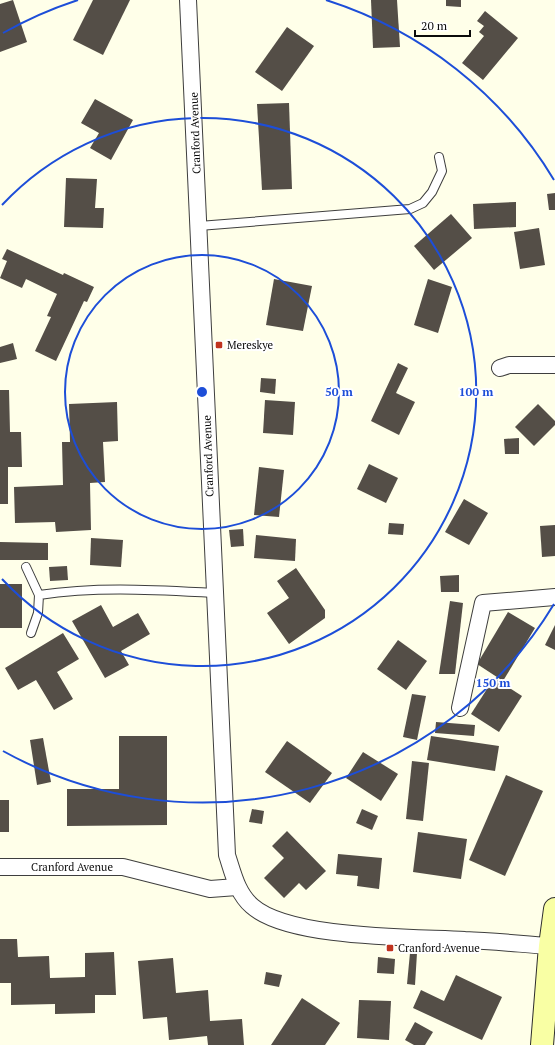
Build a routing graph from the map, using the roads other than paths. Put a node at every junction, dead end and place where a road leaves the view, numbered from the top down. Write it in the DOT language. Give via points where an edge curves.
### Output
graph roads {
  1 [pos="188,0"];
  2 [pos="439,157"];
  3 [pos="198,226"];
  4 [pos="555,365"];
  5 [pos="500,368"];
  6 [pos="26,567"];
  7 [pos="215,593"];
  8 [pos="39,595"];
  9 [pos="555,597"];
  10 [pos="31,633"];
  11 [pos="460,708"];
  12 [pos="0,867"];
  13 [pos="237,887"];
  14 [pos="555,909"];
  15 [pos="550,946"];
  16 [pos="545,1043"];
  1 -- 3 [label="street, Cranford Avenue"];
  2 -- 3 [label="lane" via="442,171 432,192 423,203 410,209"];
  3 -- 7 [label="street, Cranford Avenue"];
  4 -- 5 [label="street" via="509,364"];
  6 -- 8 [label="lane"];
  7 -- 8 [label="lane" via="74,589"];
  7 -- 13 [label="street, Cranford Avenue" via="227,855"];
  8 -- 10 [label="lane" via="38,613"];
  9 -- 11 [label="street" via="483,603"];
  12 -- 13 [label="street, Cranford Avenue" via="123,867 210,890"];
  13 -- 15 [label="street, Cranford Avenue" via="252,906 275,920 315,930"];
  14 -- 15 [label="street"];
  15 -- 16 [label="street"];
}
